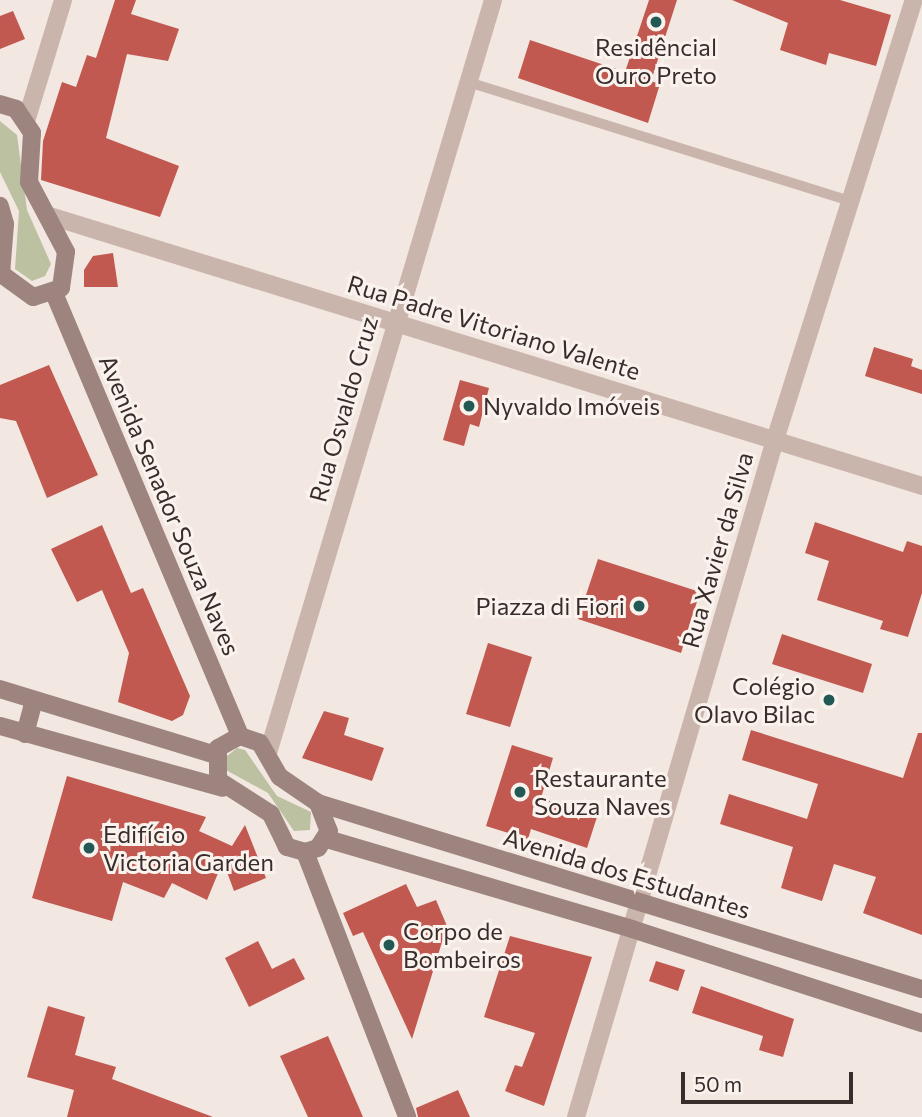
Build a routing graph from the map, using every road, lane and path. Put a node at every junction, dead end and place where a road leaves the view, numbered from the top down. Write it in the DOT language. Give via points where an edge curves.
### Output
graph roads {
  1 [pos="63,0"];
  2 [pos="493,0"];
  3 [pos="914,0"];
  4 [pos="468,82"];
  5 [pos="0,104"];
  6 [pos="27,118"];
  7 [pos="851,201"];
  8 [pos="0,206"];
  9 [pos="50,216"];
  10 [pos="0,275"];
  11 [pos="54,293"];
  12 [pos="394,321"];
  13 [pos="775,440"];
  14 [pos="922,486"];
  15 [pos="0,690"];
  16 [pos="34,700"];
  17 [pos="0,726"];
  18 [pos="25,734"];
  19 [pos="240,736"];
  20 [pos="268,753"];
  21 [pos="216,755"];
  22 [pos="223,788"];
  23 [pos="318,803"];
  24 [pos="327,839"];
  25 [pos="468,849"];
  26 [pos="305,852"];
  27 [pos="458,878"];
  28 [pos="639,903"];
  29 [pos="632,929"];
  30 [pos="842,965"];
  31 [pos="922,989"];
  32 [pos="833,994"];
  33 [pos="922,1023"];
  34 [pos="407,1117"];
  35 [pos="576,1117"];
  1 -- 6 [label="street"];
  2 -- 4 [label="street, Rua Osvaldo Cruz"];
  3 -- 7 [label="street, Rua Xavier da Silva"];
  4 -- 7 [label="lane"];
  4 -- 12 [label="street, Rua Osvaldo Cruz"];
  5 -- 6 [label="street"];
  6 -- 9 [label="street" via="33,148 29,182"];
  7 -- 13 [label="street, Rua Xavier da Silva"];
  8 -- 10 [label="street" via="5,224"];
  9 -- 11 [label="street" via="67,267 65,280"];
  9 -- 12 [label="street, Rua Padre Vitoriano Valente"];
  10 -- 11 [label="street" via="24,295"];
  11 -- 19 [label="street, Avenida Senador Souza Naves"];
  12 -- 13 [label="street, Rua Padre Vitoriano Valente"];
  12 -- 20 [label="street, Rua Osvaldo Cruz"];
  13 -- 14 [label="street, Rua Padre Vitoriano Valente"];
  13 -- 28 [label="street, Rua Xavier da Silva"];
  15 -- 16 [label="street"];
  16 -- 18 [label="street"];
  16 -- 21 [label="street"];
  17 -- 18 [label="street"];
  18 -- 22 [label="street"];
  19 -- 20 [label="street"];
  19 -- 21 [label="street" via="223,743"];
  20 -- 23 [label="street, Avenida dos Estudantes" via="280,777"];
  21 -- 22 [label="street"];
  22 -- 26 [label="street" via="262,806 287,847"];
  23 -- 24 [label="street" via="328,822"];
  23 -- 25 [label="street, Avenida dos Estudantes"];
  24 -- 26 [label="street"];
  24 -- 27 [label="street"];
  25 -- 27 [label="street"];
  25 -- 28 [label="street, Avenida dos Estudantes"];
  26 -- 34 [label="street"];
  27 -- 29 [label="street"];
  28 -- 29 [label="street, Rua Xavier da Silva"];
  28 -- 30 [label="street, Avenida dos Estudantes"];
  29 -- 32 [label="street"];
  29 -- 35 [label="street, Rua Xavier da Silva"];
  30 -- 31 [label="street, Avenida dos Estudantes"];
  30 -- 32 [label="street"];
  32 -- 33 [label="street"];
}
